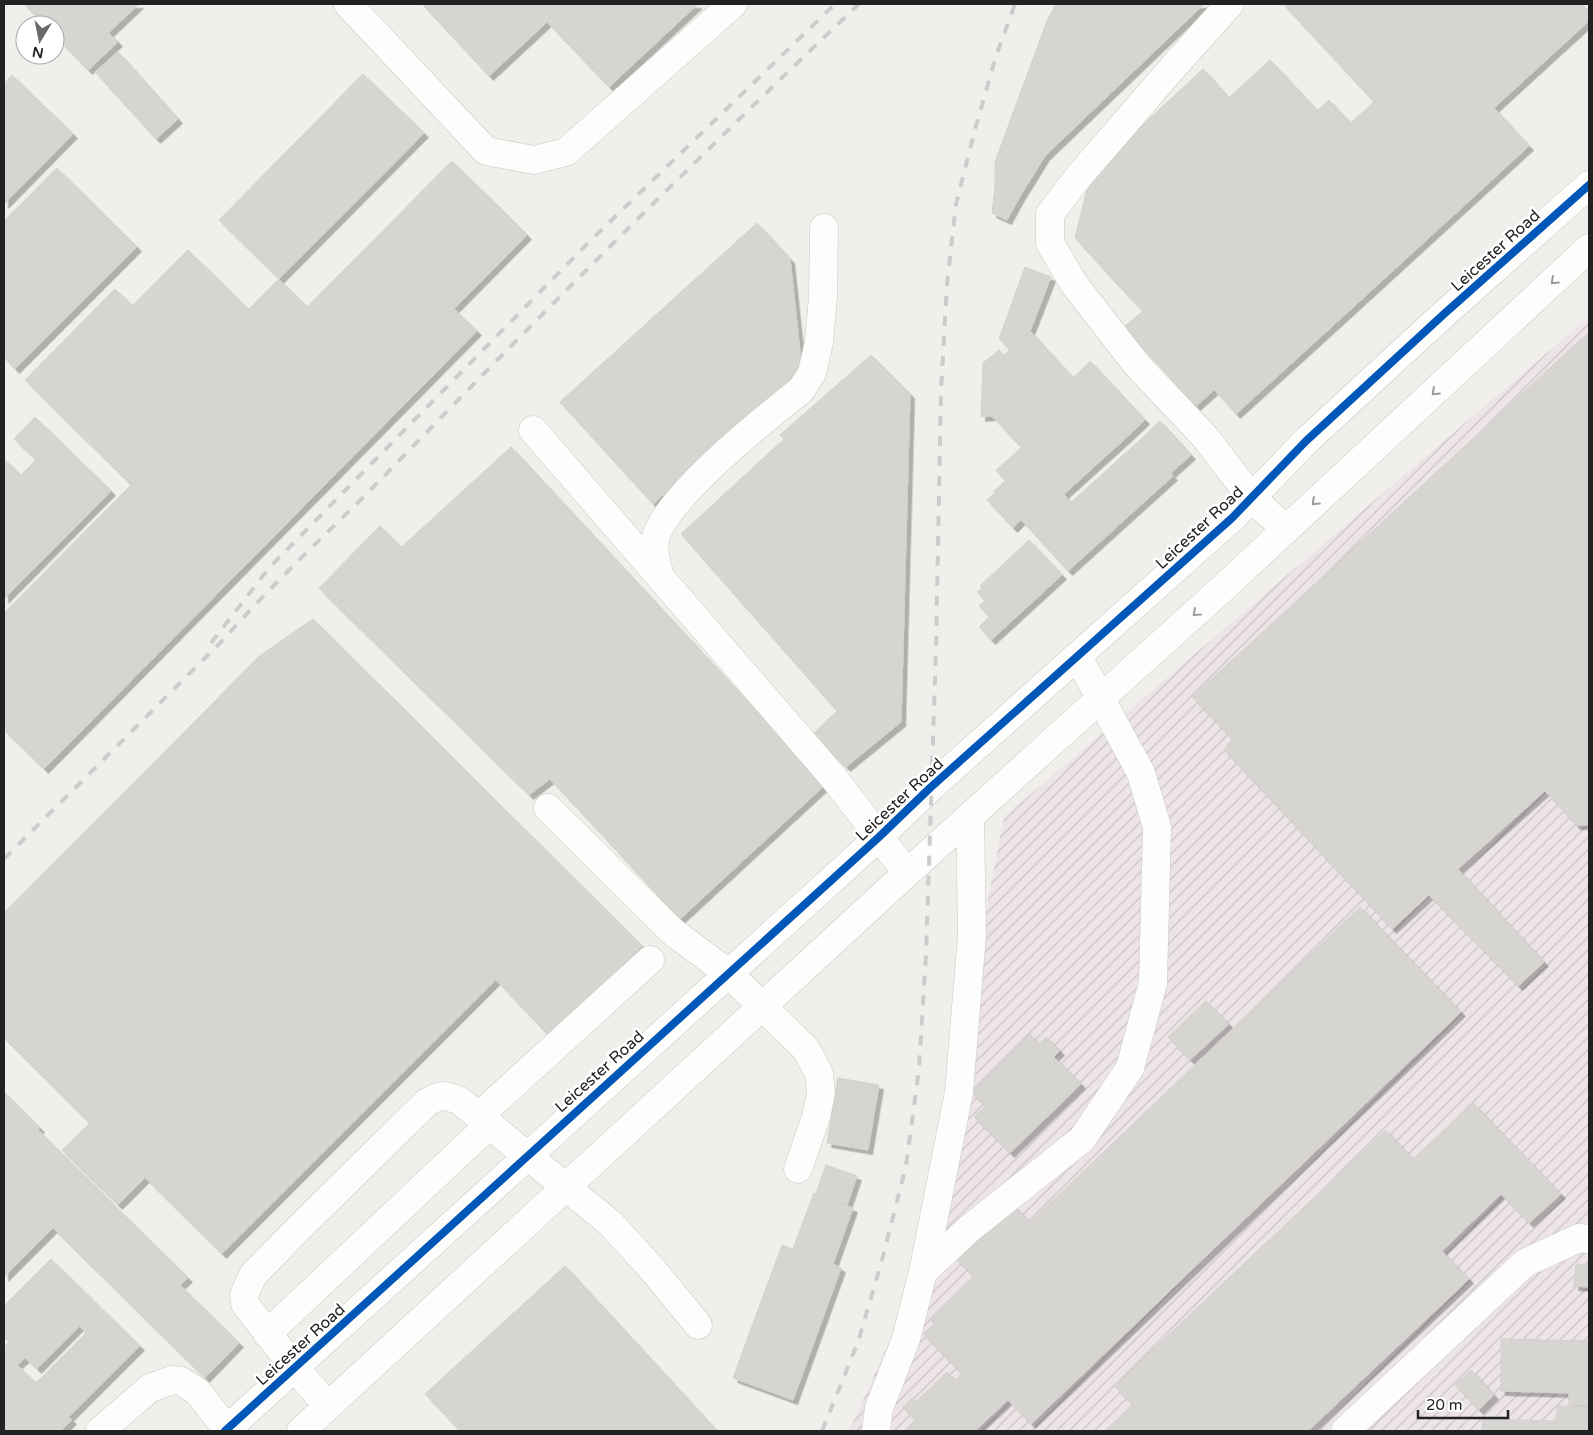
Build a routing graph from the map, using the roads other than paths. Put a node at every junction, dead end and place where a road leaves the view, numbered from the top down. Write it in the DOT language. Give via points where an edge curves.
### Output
graph roads {
  1 [pos="348,4"];
  2 [pos="733,4"];
  3 [pos="1230,4"];
  4 [pos="1589,185"];
  5 [pos="824,228"];
  6 [pos="1589,248"];
  7 [pos="533,430"];
  8 [pos="1251,497"];
  9 [pos="1286,530"];
  10 [pos="660,577"];
  11 [pos="1078,657"];
  12 [pos="1101,700"];
  13 [pos="548,808"];
  14 [pos="970,817"];
  15 [pos="879,837"];
  16 [pos="907,873"];
  17 [pos="650,960"];
  18 [pos="728,973"];
  19 [pos="764,1007"];
  20 [pos="485,1120"];
  21 [pos="527,1156"];
  22 [pos="798,1169"];
  23 [pos="566,1188"];
  24 [pos="1589,1239"];
  25 [pos="923,1272"];
  26 [pos="698,1325"];
  27 [pos="267,1334"];
  28 [pos="294,1368"];
  29 [pos="328,1406"];
  30 [pos="100,1431"];
  31 [pos="227,1431"];
  32 [pos="301,1431"];
  33 [pos="876,1431"];
  34 [pos="1345,1431"];
  1 -- 2 [label="street" via="486,151 534,160 566,152"];
  3 -- 8 [label="street" via="1078,176 1050,214 1050,243 1074,284 1137,365 1205,437"];
  4 -- 8 [label="street, Leicester Road" via="1306,440"];
  5 -- 10 [label="street" via="823,297 812,373 801,390 703,474 674,504 655,540"];
  6 -- 9 [label="street, one-way"];
  7 -- 10 [label="street"];
  8 -- 9 [label="street"];
  8 -- 11 [label="street, Leicester Road" via="1232,518"];
  9 -- 12 [label="street, one-way"];
  10 -- 15 [label="street" via="833,777"];
  11 -- 12 [label="street"];
  11 -- 15 [label="street, Leicester Road"];
  12 -- 14 [label="street"];
  12 -- 25 [label="street" via="1141,773 1157,827 1153,982 1130,1068 1082,1139 969,1229"];
  13 -- 18 [label="street" via="673,932"];
  14 -- 16 [label="street"];
  14 -- 25 [label="street" via="972,930 958,1092"];
  15 -- 16 [label="street"];
  15 -- 18 [label="street, Leicester Road"];
  16 -- 19 [label="street"];
  17 -- 20 [label="street"];
  18 -- 19 [label="street"];
  18 -- 21 [label="street, Leicester Road"];
  19 -- 22 [label="street" via="806,1049 819,1074 821,1093 816,1117"];
  19 -- 23 [label="street"];
  20 -- 21 [label="street"];
  20 -- 27 [label="street"];
  20 -- 27 [label="street" via="453,1098 437,1096 298,1229 254,1275 244,1295 245,1304"];
  21 -- 23 [label="street"];
  21 -- 28 [label="street, Leicester Road"];
  23 -- 26 [label="street" via="610,1223"];
  23 -- 29 [label="street"];
  24 -- 34 [label="street" via="1579,1238 1525,1263"];
  25 -- 33 [label="street" via="906,1339 879,1408"];
  27 -- 28 [label="street"];
  28 -- 29 [label="street"];
  28 -- 31 [label="street, Leicester Road"];
  29 -- 32 [label="street"];
  30 -- 31 [label="street" via="150,1388 172,1380 181,1381 198,1392"];
}
